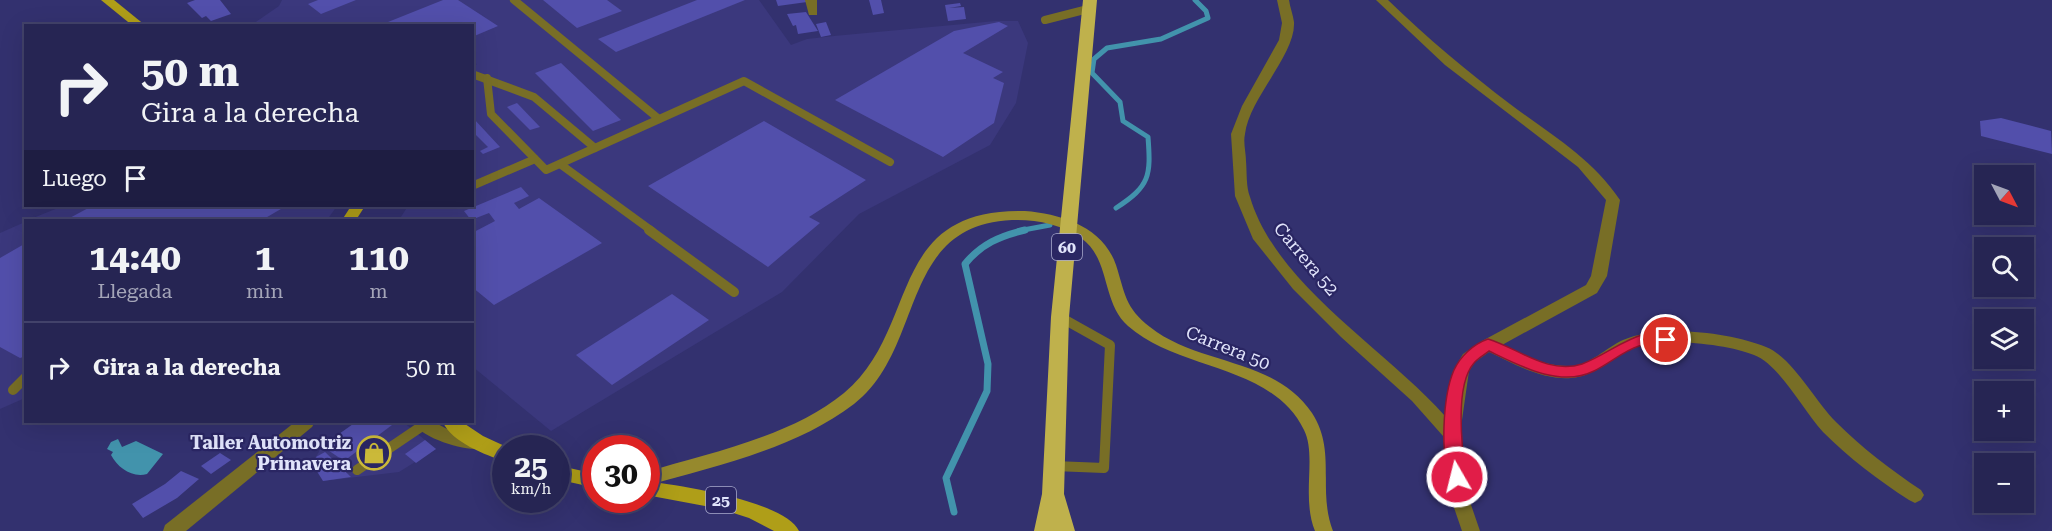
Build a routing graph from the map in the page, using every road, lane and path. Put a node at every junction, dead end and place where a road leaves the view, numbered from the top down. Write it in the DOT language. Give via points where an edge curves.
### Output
graph roads {
  1 [pos="811,0"];
  2 [pos="1283,0"];
  3 [pos="1382,0"];
  4 [pos="112,1"];
  5 [pos="519,1"];
  6 [pos="1089,4"];
  7 [pos="813,13"];
  8 [pos="1045,20"];
  9 [pos="139,24"];
  10 [pos="474,75"];
  11 [pos="487,78"];
  12 [pos="659,119"];
  13 [pos="595,148"];
  14 [pos="535,159"];
  15 [pos="890,162"];
  16 [pos="560,164"];
  17 [pos="474,185"];
  18 [pos="1070,226"];
  19 [pos="734,292"];
  20 [pos="1060,316"];
  21 [pos="1488,345"];
  22 [pos="24,379"];
  23 [pos="13,390"];
  24 [pos="305,423"];
  25 [pos="423,423"];
  26 [pos="453,423"];
  27 [pos="1451,434"];
  28 [pos="480,444"];
  29 [pos="492,449"];
  30 [pos="1054,466"];
  31 [pos="357,470"];
  32 [pos="660,475"];
  33 [pos="660,490"];
  34 [pos="1053,494"];
  35 [pos="1915,495"];
  36 [pos="172,531"];
  37 [pos="790,531"];
  38 [pos="1045,531"];
  39 [pos="1064,531"];
  40 [pos="1324,531"];
  41 [pos="1471,531"];
  1 -- 7 [label="street"];
  2 -- 27 [label="street, Carrera 52" via="1288,23 1285,40 1248,106 1238,134 1242,196 1260,239 1298,285 1418,396"];
  3 -- 21 [label="street" via="1449,62 1587,165 1613,200 1599,276 1592,289"];
  4 -- 9 [label="main road"];
  5 -- 12 [label="lane"];
  6 -- 8 [label="lane"];
  6 -- 18 [label="highway, 60"];
  10 -- 11 [label="lane"];
  11 -- 13 [label="lane" via="534,98"];
  11 -- 14 [label="lane" via="491,114"];
  12 -- 13 [label="lane"];
  12 -- 15 [label="lane" via="744,81"];
  13 -- 16 [label="lane"];
  14 -- 16 [label="lane" via="546,170"];
  14 -- 17 [label="lane"];
  16 -- 19 [label="lane"];
  18 -- 20 [label="highway, 60"];
  18 -- 32 [label="main road, Carrera 50" via="1042,218 1006,215 962,226 928,252 892,344 868,381 849,398 795,429 737,453"];
  18 -- 40 [label="main road, Carrera 50" via="1102,250 1114,293 1127,316 1146,334 1275,388 1298,407 1316,437 1317,501"];
  20 -- 30 [label="highway, 60"];
  20 -- 30 [label="lane" via="1110,345 1104,468"];
  21 -- 27 [label="street" via="1469,358 1461,370"];
  21 -- 35 [label="street" via="1526,363 1571,372 1645,339 1728,340 1760,350 1777,359 1805,399 1861,458"];
  22 -- 23 [label="lane"];
  24 -- 36 [label="street"];
  25 -- 28 [label="street" via="442,435"];
  25 -- 31 [label="lane"];
  26 -- 28 [label="main road"];
  27 -- 41 [label="street" via="1460,499"];
  28 -- 29 [label="main road"];
  30 -- 34 [label="highway, 60"];
  33 -- 37 [label="main road, 25" via="710,497 744,508"];
  34 -- 38 [label="highway, 60"];
  34 -- 39 [label="highway, 60"];
}
